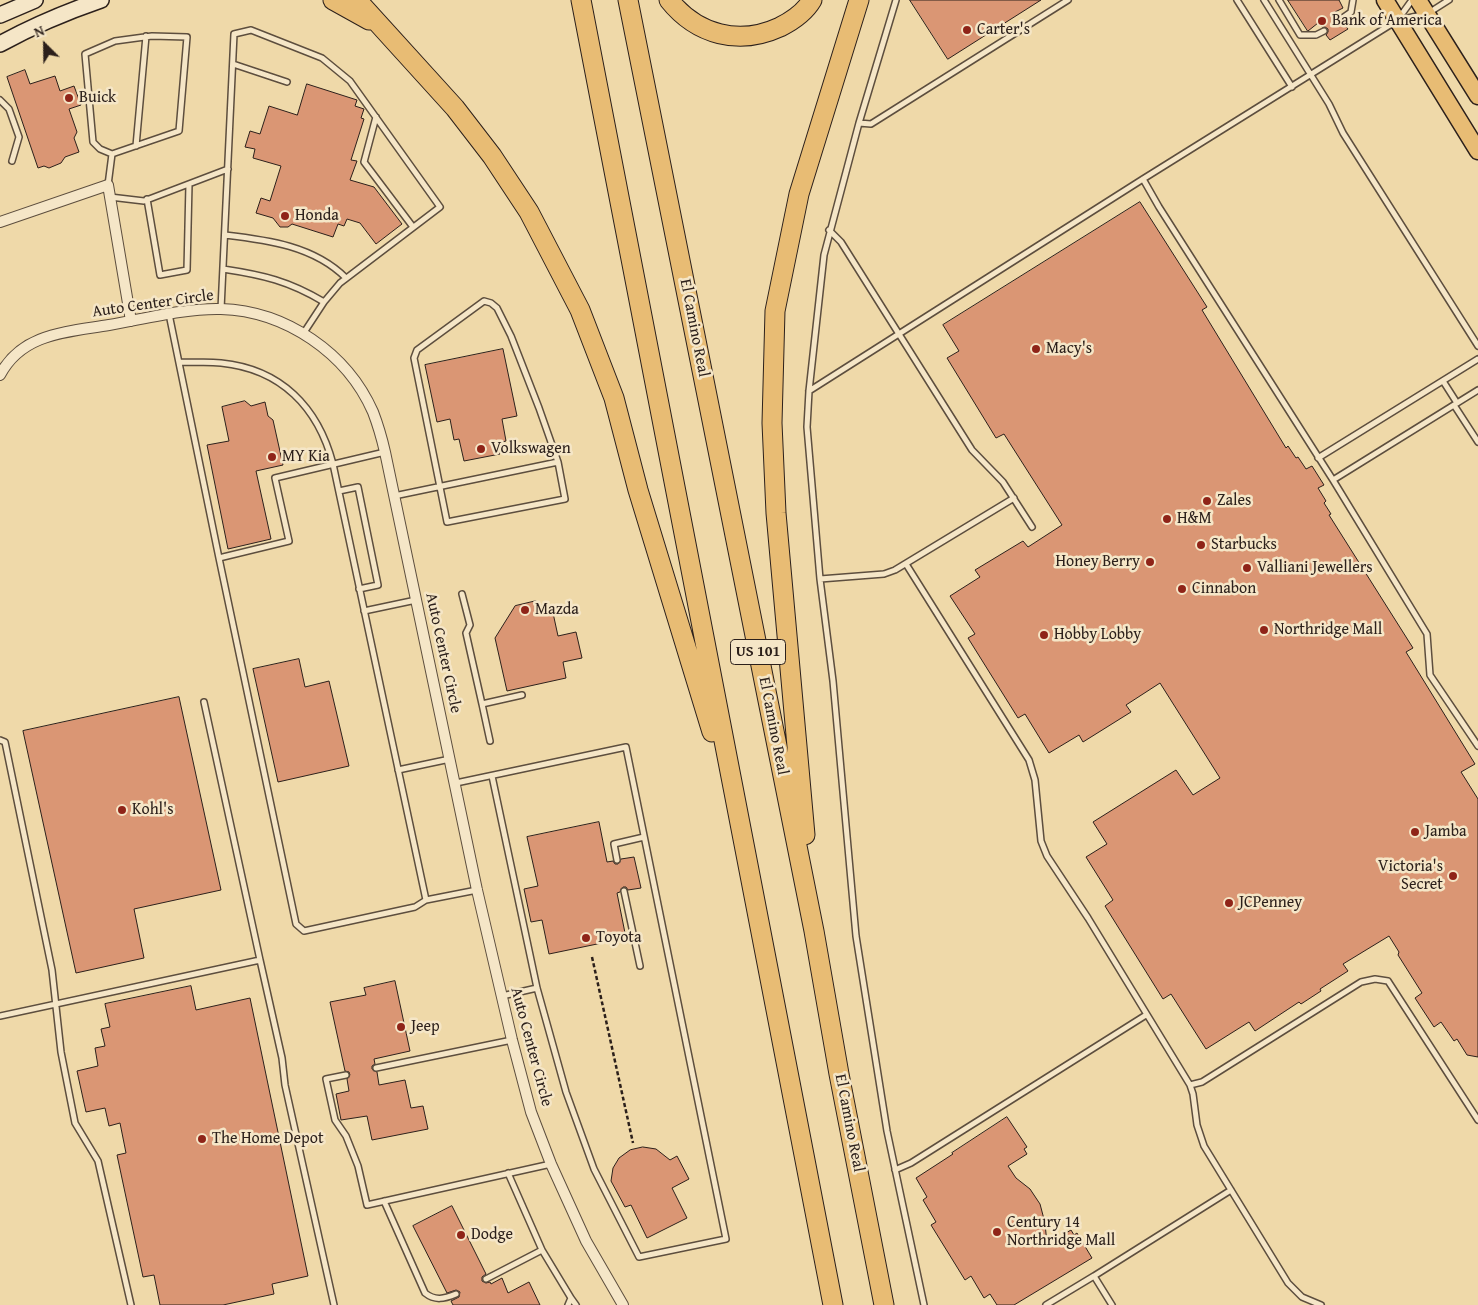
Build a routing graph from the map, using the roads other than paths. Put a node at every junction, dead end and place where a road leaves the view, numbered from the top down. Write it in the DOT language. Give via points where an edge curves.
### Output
graph roads {
  1 [pos="35,0"];
  2 [pos="101,0"];
  3 [pos="333,0"];
  4 [pos="358,0"];
  5 [pos="581,0"];
  6 [pos="628,0"];
  7 [pos="669,0"];
  8 [pos="812,0"];
  9 [pos="859,0"];
  10 [pos="896,0"];
  11 [pos="1068,0"];
  12 [pos="1237,0"];
  13 [pos="1264,0"];
  14 [pos="1279,0"];
  15 [pos="1352,0"];
  16 [pos="1385,0"];
  17 [pos="1412,0"];
  18 [pos="1449,0"];
  19 [pos="1422,7"];
  20 [pos="0,15"];
  21 [pos="1341,19"];
  22 [pos="1398,20"];
  23 [pos="1324,31"];
  24 [pos="387,32"];
  25 [pos="146,36"];
  26 [pos="0,44"];
  27 [pos="233,64"];
  28 [pos="1311,75"];
  29 [pos="287,82"];
  30 [pos="1292,86"];
  31 [pos="1478,96"];
  32 [pos="0,100"];
  33 [pos="376,117"];
  34 [pos="859,123"];
  35 [pos="136,146"];
  36 [pos="1478,151"];
  37 [pos="112,154"];
  38 [pos="12,161"];
  39 [pos="228,169"];
  40 [pos="1144,179"];
  41 [pos="189,184"];
  42 [pos="108,185"];
  43 [pos="110,196"];
  44 [pos="146,200"];
  45 [pos="0,222"];
  46 [pos="413,227"];
  47 [pos="830,230"];
  48 [pos="225,235"];
  49 [pos="223,269"];
  50 [pos="346,278"];
  51 [pos="324,302"];
  52 [pos="221,309"];
  53 [pos="169,314"];
  54 [pos="131,321"];
  55 [pos="899,333"];
  56 [pos="303,334"];
  57 [pos="1478,346"];
  58 [pos="1478,360"];
  59 [pos="179,362"];
  60 [pos="0,375"];
  61 [pos="1443,381"];
  62 [pos="1478,390"];
  63 [pos="808,391"];
  64 [pos="1455,404"];
  65 [pos="1478,442"];
  66 [pos="385,452"];
  67 [pos="1318,458"];
  68 [pos="558,462"];
  69 [pos="333,464"];
  70 [pos="1333,480"];
  71 [pos="440,486"];
  72 [pos="339,491"];
  73 [pos="394,496"];
  74 [pos="1014,498"];
  75 [pos="1032,527"];
  76 [pos="219,558"];
  77 [pos="906,564"];
  78 [pos="820,579"];
  79 [pos="359,589"];
  80 [pos="462,594"];
  81 [pos="416,600"];
  82 [pos="364,611"];
  83 [pos="522,695"];
  84 [pos="204,702"];
  85 [pos="482,704"];
  86 [pos="0,740"];
  87 [pos="490,741"];
  88 [pos="1478,746"];
  89 [pos="450,759"];
  90 [pos="398,770"];
  91 [pos="492,776"];
  92 [pos="456,783"];
  93 [pos="741,830"];
  94 [pos="644,837"];
  95 [pos="617,860"];
  96 [pos="477,890"];
  97 [pos="624,891"];
  98 [pos="426,900"];
  99 [pos="814,930"];
  100 [pos="260,960"];
  101 [pos="640,966"];
  102 [pos="538,988"];
  103 [pos="502,996"];
  104 [pos="56,1004"];
  105 [pos="0,1016"];
  106 [pos="1146,1016"];
  107 [pos="512,1040"];
  108 [pos="376,1068"];
  109 [pos="346,1075"];
  110 [pos="1190,1085"];
  111 [pos="1478,1120"];
  112 [pos="552,1164"];
  113 [pos="895,1170"];
  114 [pos="508,1174"];
  115 [pos="1231,1190"];
  116 [pos="384,1201"];
  117 [pos="542,1250"];
  118 [pos="1094,1276"];
  119 [pos="486,1279"];
  120 [pos="456,1294"];
  121 [pos="571,1298"];
  122 [pos="131,1305"];
  123 [pos="334,1305"];
  124 [pos="568,1305"];
  125 [pos="576,1305"];
  126 [pos="624,1305"];
  127 [pos="834,1305"];
  128 [pos="884,1305"];
  129 [pos="924,1305"];
  130 [pos="1046,1305"];
  131 [pos="1112,1305"];
  132 [pos="1321,1305"];
  1 -- 20 [label="main road"];
  2 -- 26 [label="main road" via="44,22"];
  3 -- 24 [label="highway"];
  4 -- 24 [label="highway"];
  5 -- 93 [label="highway, US 101"];
  6 -- 99 [label="highway, El Camino Real / US 101"];
  7 -- 8 [label="highway" via="690,22 706,30 735,37 764,34 790,22"];
  9 -- 99 [label="highway" via="799,194 775,312 772,423 776,514"];
  10 -- 34 [label="lane"];
  11 -- 34 [label="lane" via="871,124"];
  12 -- 30 [label="lane"];
  13 -- 28 [label="lane"];
  14 -- 23 [label="lane" via="1300,35 1316,35"];
  15 -- 21 [label="lane" via="1351,12"];
  16 -- 22 [label="main road"];
  17 -- 22 [label="lane"];
  18 -- 19 [label="lane"];
  19 -- 22 [label="lane"];
  19 -- 31 [label="main road"];
  22 -- 28 [label="lane"];
  22 -- 36 [label="main road"];
  24 -- 93 [label="highway" via="455,108 492,156 529,212 580,310 614,398 638,490"];
  25 -- 35 [label="lane"];
  25 -- 35 [label="lane" via="187,37 179,131"];
  25 -- 37 [label="lane" via="115,41 85,54 93,142"];
  27 -- 29 [label="lane"];
  27 -- 33 [label="lane" via="234,34 251,30 322,58 350,80"];
  27 -- 39 [label="lane"];
  28 -- 30 [label="lane"];
  28 -- 57 [label="lane" via="1343,133"];
  30 -- 40 [label="lane"];
  32 -- 38 [label="lane" via="9,109 19,137"];
  33 -- 46 [label="lane" via="364,162"];
  33 -- 46 [label="lane" via="440,207"];
  34 -- 47 [label="lane"];
  35 -- 37 [label="lane"];
  37 -- 42 [label="lane"];
  39 -- 41 [label="lane"];
  39 -- 48 [label="lane"];
  40 -- 55 [label="lane"];
  40 -- 67 [label="lane"];
  41 -- 44 [label="lane"];
  41 -- 44 [label="lane" via="187,270 160,275"];
  42 -- 43 [label="street"];
  42 -- 45 [label="street"];
  43 -- 44 [label="lane"];
  43 -- 54 [label="street"];
  46 -- 50 [label="lane"];
  47 -- 55 [label="lane"];
  47 -- 63 [label="lane" via="824,255"];
  48 -- 49 [label="lane"];
  48 -- 50 [label="lane" via="281,243 301,250 322,259"];
  49 -- 51 [label="lane" via="283,281"];
  49 -- 52 [label="lane"];
  50 -- 51 [label="lane"];
  51 -- 56 [label="lane"];
  52 -- 53 [label="street, Auto Center Circle"];
  52 -- 56 [label="street, Auto Center Circle" via="264,316"];
  53 -- 54 [label="street, Auto Center Circle"];
  53 -- 59 [label="lane"];
  54 -- 60 [label="street, Auto Center Circle" via="40,339 12,357"];
  55 -- 63 [label="lane"];
  55 -- 74 [label="lane" via="972,450"];
  56 -- 66 [label="street, Auto Center Circle" via="325,349 351,376 373,412"];
  58 -- 61 [label="lane"];
  59 -- 69 [label="lane" via="222,363 252,370 277,381 302,401 318,425"];
  59 -- 76 [label="lane"];
  61 -- 64 [label="lane"];
  61 -- 67 [label="lane"];
  62 -- 64 [label="lane"];
  63 -- 78 [label="lane" via="807,427"];
  64 -- 65 [label="lane"];
  64 -- 70 [label="lane"];
  66 -- 69 [label="lane"];
  66 -- 73 [label="street, Auto Center Circle"];
  67 -- 70 [label="lane"];
  68 -- 71 [label="lane"];
  68 -- 71 [label="lane" via="565,499 447,522"];
  68 -- 71 [label="lane" via="508,328 497,308 484,301 417,350 414,358"];
  69 -- 72 [label="lane"];
  69 -- 76 [label="lane" via="275,478 289,541"];
  70 -- 88 [label="lane" via="1427,634 1430,675"];
  71 -- 73 [label="lane"];
  72 -- 79 [label="lane"];
  72 -- 79 [label="lane" via="358,488 378,585"];
  73 -- 81 [label="street, Auto Center Circle"];
  74 -- 75 [label="lane"];
  74 -- 77 [label="lane"];
  76 -- 98 [label="lane" via="296,924 304,931 415,907"];
  77 -- 78 [label="lane" via="884,574"];
  77 -- 106 [label="lane" via="1029,760 1035,780 1041,841 1047,856"];
  78 -- 113 [label="lane" via="833,681 856,936"];
  79 -- 82 [label="lane"];
  80 -- 85 [label="lane" via="470,625 466,633"];
  81 -- 82 [label="lane"];
  81 -- 89 [label="street, Auto Center Circle"];
  82 -- 90 [label="lane"];
  83 -- 85 [label="lane"];
  84 -- 100 [label="lane"];
  85 -- 87 [label="lane"];
  86 -- 104 [label="lane" via="4,742 19,810"];
  89 -- 90 [label="lane"];
  89 -- 92 [label="street, Auto Center Circle"];
  90 -- 98 [label="lane"];
  91 -- 92 [label="lane"];
  91 -- 94 [label="lane" via="626,747"];
  91 -- 102 [label="lane"];
  92 -- 96 [label="street, Auto Center Circle"];
  93 -- 127 [label="highway, US 101"];
  94 -- 95 [label="lane" via="614,844"];
  94 -- 102 [label="lane" via="726,1239 639,1257 594,1169 578,1128"];
  96 -- 98 [label="lane"];
  96 -- 103 [label="street, Auto Center Circle"];
  97 -- 101 [label="lane"];
  99 -- 128 [label="highway, El Camino Real / US 101"];
  100 -- 104 [label="lane"];
  100 -- 123 [label="lane"];
  102 -- 103 [label="lane"];
  103 -- 107 [label="street, Auto Center Circle"];
  104 -- 105 [label="lane"];
  104 -- 122 [label="lane" via="61,1052 75,1122 98,1161"];
  106 -- 110 [label="lane"];
  106 -- 113 [label="lane"];
  107 -- 108 [label="lane"];
  107 -- 112 [label="street, Auto Center Circle" via="531,1112"];
  109 -- 116 [label="lane" via="326,1079 335,1120 346,1136 358,1166 367,1205"];
  110 -- 111 [label="lane" via="1202,1082 1361,982 1375,979 1388,981"];
  110 -- 115 [label="lane" via="1204,1146"];
  112 -- 114 [label="lane"];
  112 -- 126 [label="street, Auto Center Circle" via="586,1241"];
  113 -- 129 [label="lane"];
  114 -- 116 [label="lane"];
  114 -- 117 [label="lane"];
  115 -- 118 [label="lane"];
  115 -- 132 [label="lane" via="1288,1283 1302,1297"];
  116 -- 120 [label="lane" via="425,1294 439,1299"];
  117 -- 119 [label="lane"];
  117 -- 121 [label="lane"];
  118 -- 130 [label="lane"];
  118 -- 131 [label="lane"];
  121 -- 124 [label="lane"];
  121 -- 125 [label="lane"];
}
